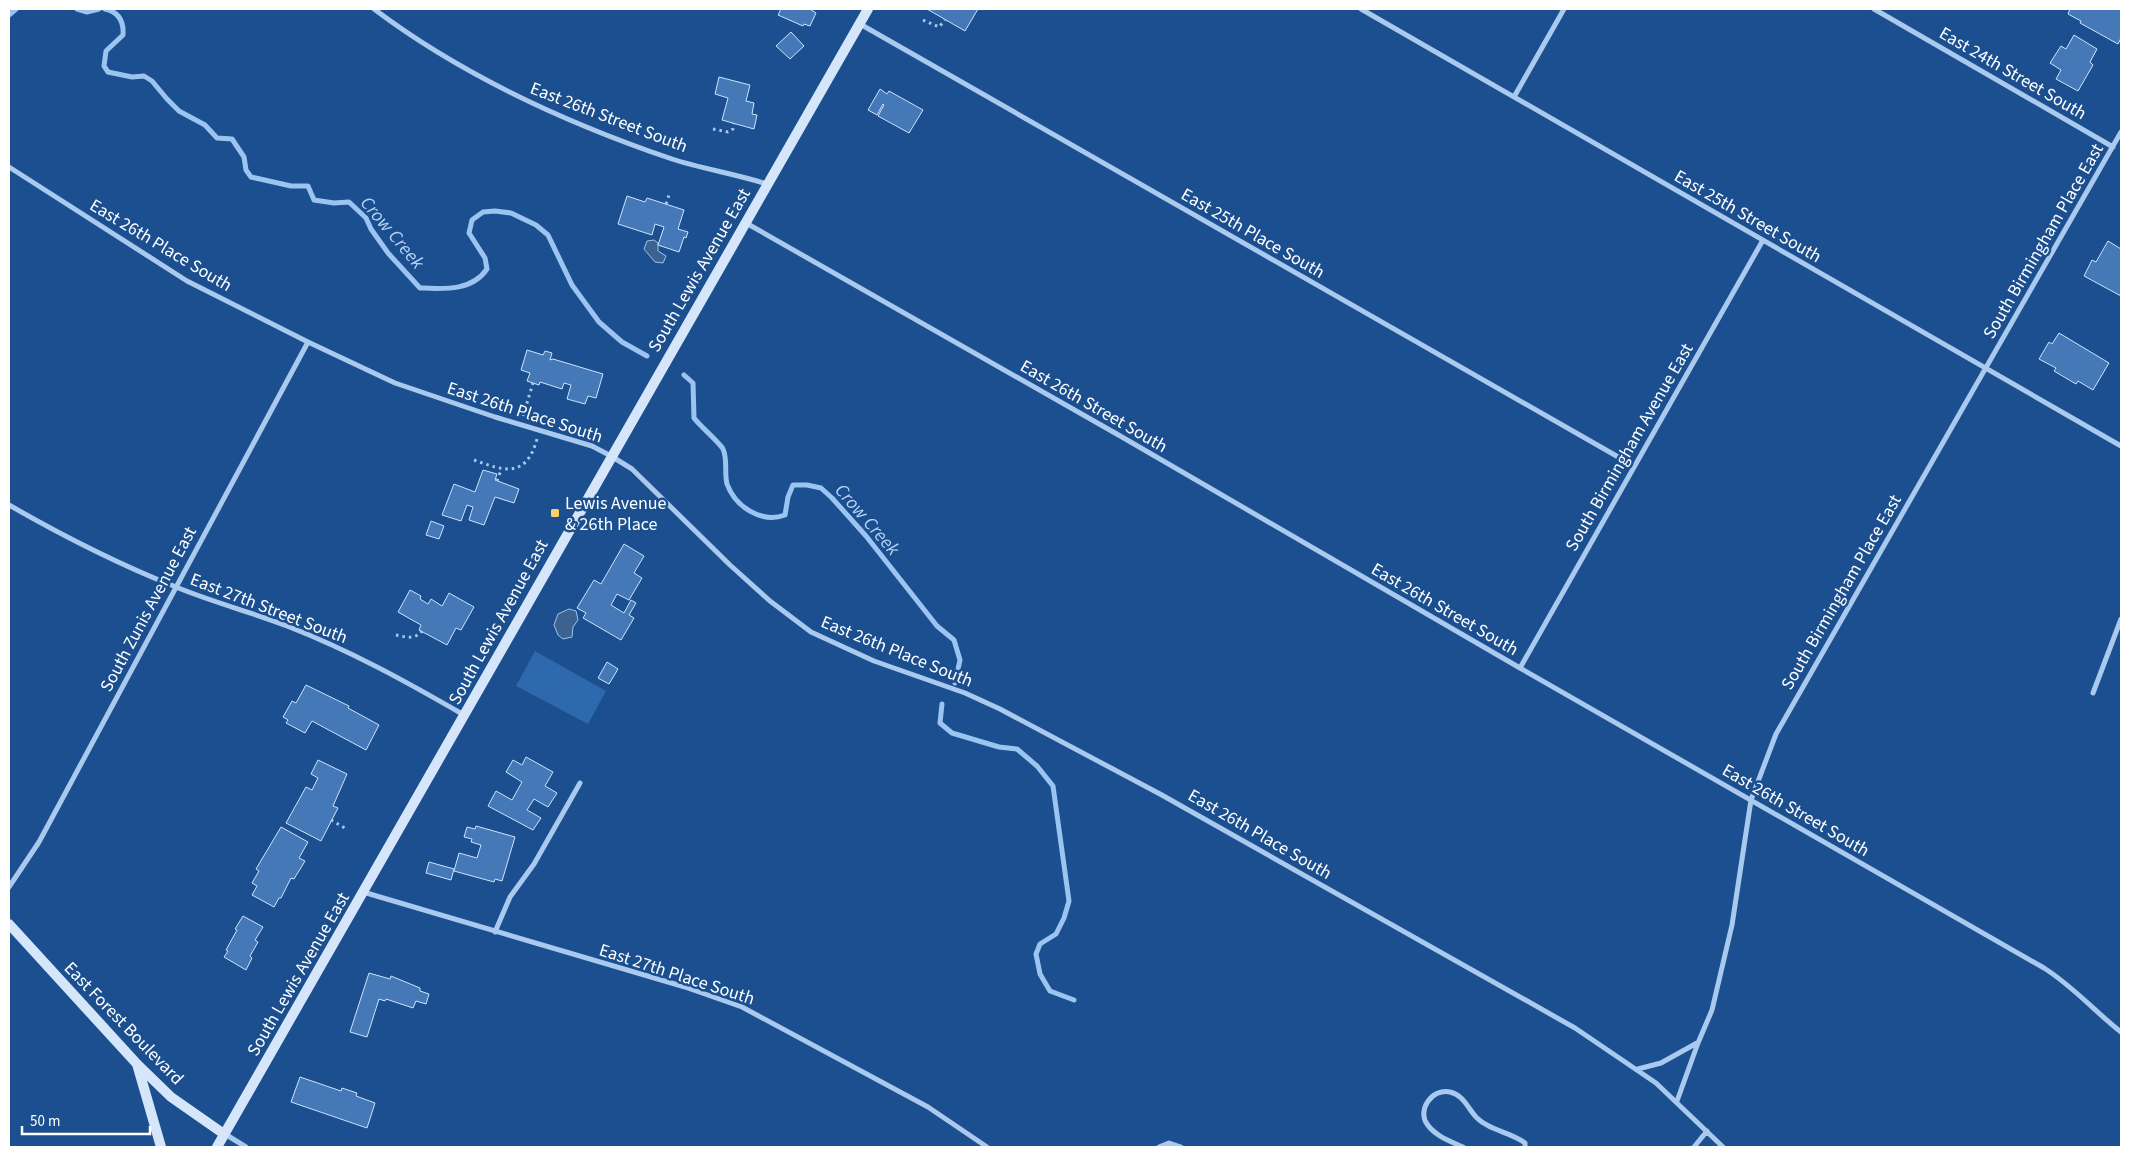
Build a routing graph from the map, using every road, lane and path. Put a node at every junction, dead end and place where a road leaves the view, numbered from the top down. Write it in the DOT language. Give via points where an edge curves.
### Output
graph roads {
  1 [pos="374,9"];
  2 [pos="868,9"];
  3 [pos="1360,9"];
  4 [pos="1564,9"];
  5 [pos="1874,9"];
  6 [pos="923,20"];
  7 [pos="945,20"];
  8 [pos="859,24"];
  9 [pos="1514,97"];
  10 [pos="734,123"];
  11 [pos="713,129"];
  12 [pos="2121,132"];
  13 [pos="2113,147"];
  14 [pos="9,167"];
  15 [pos="767,184"];
  16 [pos="670,192"];
  17 [pos="666,204"];
  18 [pos="745,223"];
  19 [pos="1764,240"];
  20 [pos="308,342"];
  21 [pos="1985,368"];
  22 [pos="533,383"];
  23 [pos="521,426"];
  24 [pos="537,441"];
  25 [pos="2121,446"];
  26 [pos="611,456"];
  27 [pos="474,460"];
  28 [pos="1634,466"];
  29 [pos="502,470"];
  30 [pos="497,481"];
  31 [pos="9,505"];
  32 [pos="175,587"];
  33 [pos="2121,619"];
  34 [pos="422,631"];
  35 [pos="396,635"];
  36 [pos="1520,668"];
  37 [pos="2093,693"];
  38 [pos="464,715"];
  39 [pos="580,783"];
  40 [pos="1751,800"];
  41 [pos="331,820"];
  42 [pos="345,828"];
  43 [pos="9,887"];
  44 [pos="363,892"];
  45 [pos="9,924"];
  46 [pos="495,932"];
  47 [pos="2121,1032"];
  48 [pos="1698,1043"];
  49 [pos="137,1064"];
  50 [pos="1638,1069"];
  51 [pos="1677,1101"];
  52 [pos="1707,1131"];
  53 [pos="224,1134"];
  54 [pos="161,1147"];
  55 [pos="217,1147"];
  56 [pos="246,1147"];
  57 [pos="987,1147"];
  58 [pos="1159,1147"];
  59 [pos="1181,1147"];
  60 [pos="1463,1147"];
  61 [pos="1526,1147"];
  62 [pos="1694,1147"];
  63 [pos="1723,1147"];
  1 -- 15 [label="street, East 26th Street South" via="445,56 539,108 674,159"];
  2 -- 8 [label="main road, South Lewis Avenue East"];
  3 -- 9 [label="street, East 25th Street South"];
  4 -- 9 [label="street"];
  5 -- 13 [label="street, East 24th Street South"];
  6 -- 7 [label="path" via="939,27"];
  8 -- 15 [label="main road, South Lewis Avenue East"];
  8 -- 28 [label="street, East 25th Place South"];
  9 -- 19 [label="street, East 25th Street South"];
  10 -- 11 [label="path" via="728,132"];
  12 -- 13 [label="street, South Birmingham Place East"];
  13 -- 21 [label="street, South Birmingham Place East"];
  14 -- 20 [label="street, East 26th Place South" via="187,281"];
  15 -- 18 [label="main road, South Lewis Avenue East"];
  16 -- 17 [label="path"];
  18 -- 26 [label="main road, South Lewis Avenue East"];
  18 -- 36 [label="street, East 26th Street South"];
  19 -- 21 [label="street, East 25th Street South"];
  19 -- 28 [label="street, South Birmingham Avenue East"];
  20 -- 23 [label="street, East 26th Place South" via="395,383"];
  20 -- 32 [label="street, South Zunis Avenue East"];
  21 -- 25 [label="street, East 25th Street South"];
  21 -- 40 [label="street, South Birmingham Place East" via="1785,716"];
  22 -- 23 [label="path"];
  23 -- 26 [label="street, East 26th Place South" via="592,446"];
  24 -- 29 [label="path" via="528,461"];
  26 -- 38 [label="main road, South Lewis Avenue East"];
  26 -- 50 [label="street, East 26th Place South" via="632,468 730,565 811,632 874,661 965,693 1160,794 1575,1028"];
  27 -- 29 [label="path"];
  28 -- 36 [label="street, South Birmingham Avenue East"];
  29 -- 30 [label="path"];
  31 -- 32 [label="street, East 27th Street South" via="75,542"];
  32 -- 38 [label="street, East 27th Street South" via="323,641 377,666"];
  32 -- 43 [label="street, South Zunis Avenue East" via="39,842"];
  33 -- 37 [label="street"];
  34 -- 35 [label="path" via="415,637"];
  36 -- 40 [label="street, East 26th Street South"];
  38 -- 44 [label="main road, South Lewis Avenue East"];
  39 -- 46 [label="street" via="534,864 510,896"];
  40 -- 47 [label="street, East 26th Street South" via="2064,981"];
  40 -- 48 [label="street, South Birmingham Place East" via="1726,952 1712,1010"];
  41 -- 42 [label="path"];
  44 -- 46 [label="street, East 27th Place South"];
  44 -- 53 [label="main road, South Lewis Avenue East"];
  45 -- 49 [label="main road, East Forest Boulevard"];
  46 -- 57 [label="street, East 27th Place South" via="685,987 742,1007 928,1107"];
  48 -- 50 [label="street" via="1661,1063"];
  48 -- 51 [label="street, South Birmingham Place East"];
  49 -- 53 [label="main road, East Forest Boulevard" via="171,1097"];
  49 -- 54 [label="main road"];
  50 -- 51 [label="street, East 26th Place South"];
  51 -- 52 [label="street, East 26th Place South"];
  52 -- 62 [label="street"];
  52 -- 63 [label="street, East 26th Place South"];
  53 -- 55 [label="main road, South Lewis Avenue East"];
  53 -- 56 [label="street"];
  58 -- 59 [label="street" via="1169,1143"];
  60 -- 61 [label="street" via="1435,1133 1423,1117 1430,1098 1438,1093 1457,1095 1478,1119 1503,1133 1516,1136"];
}
